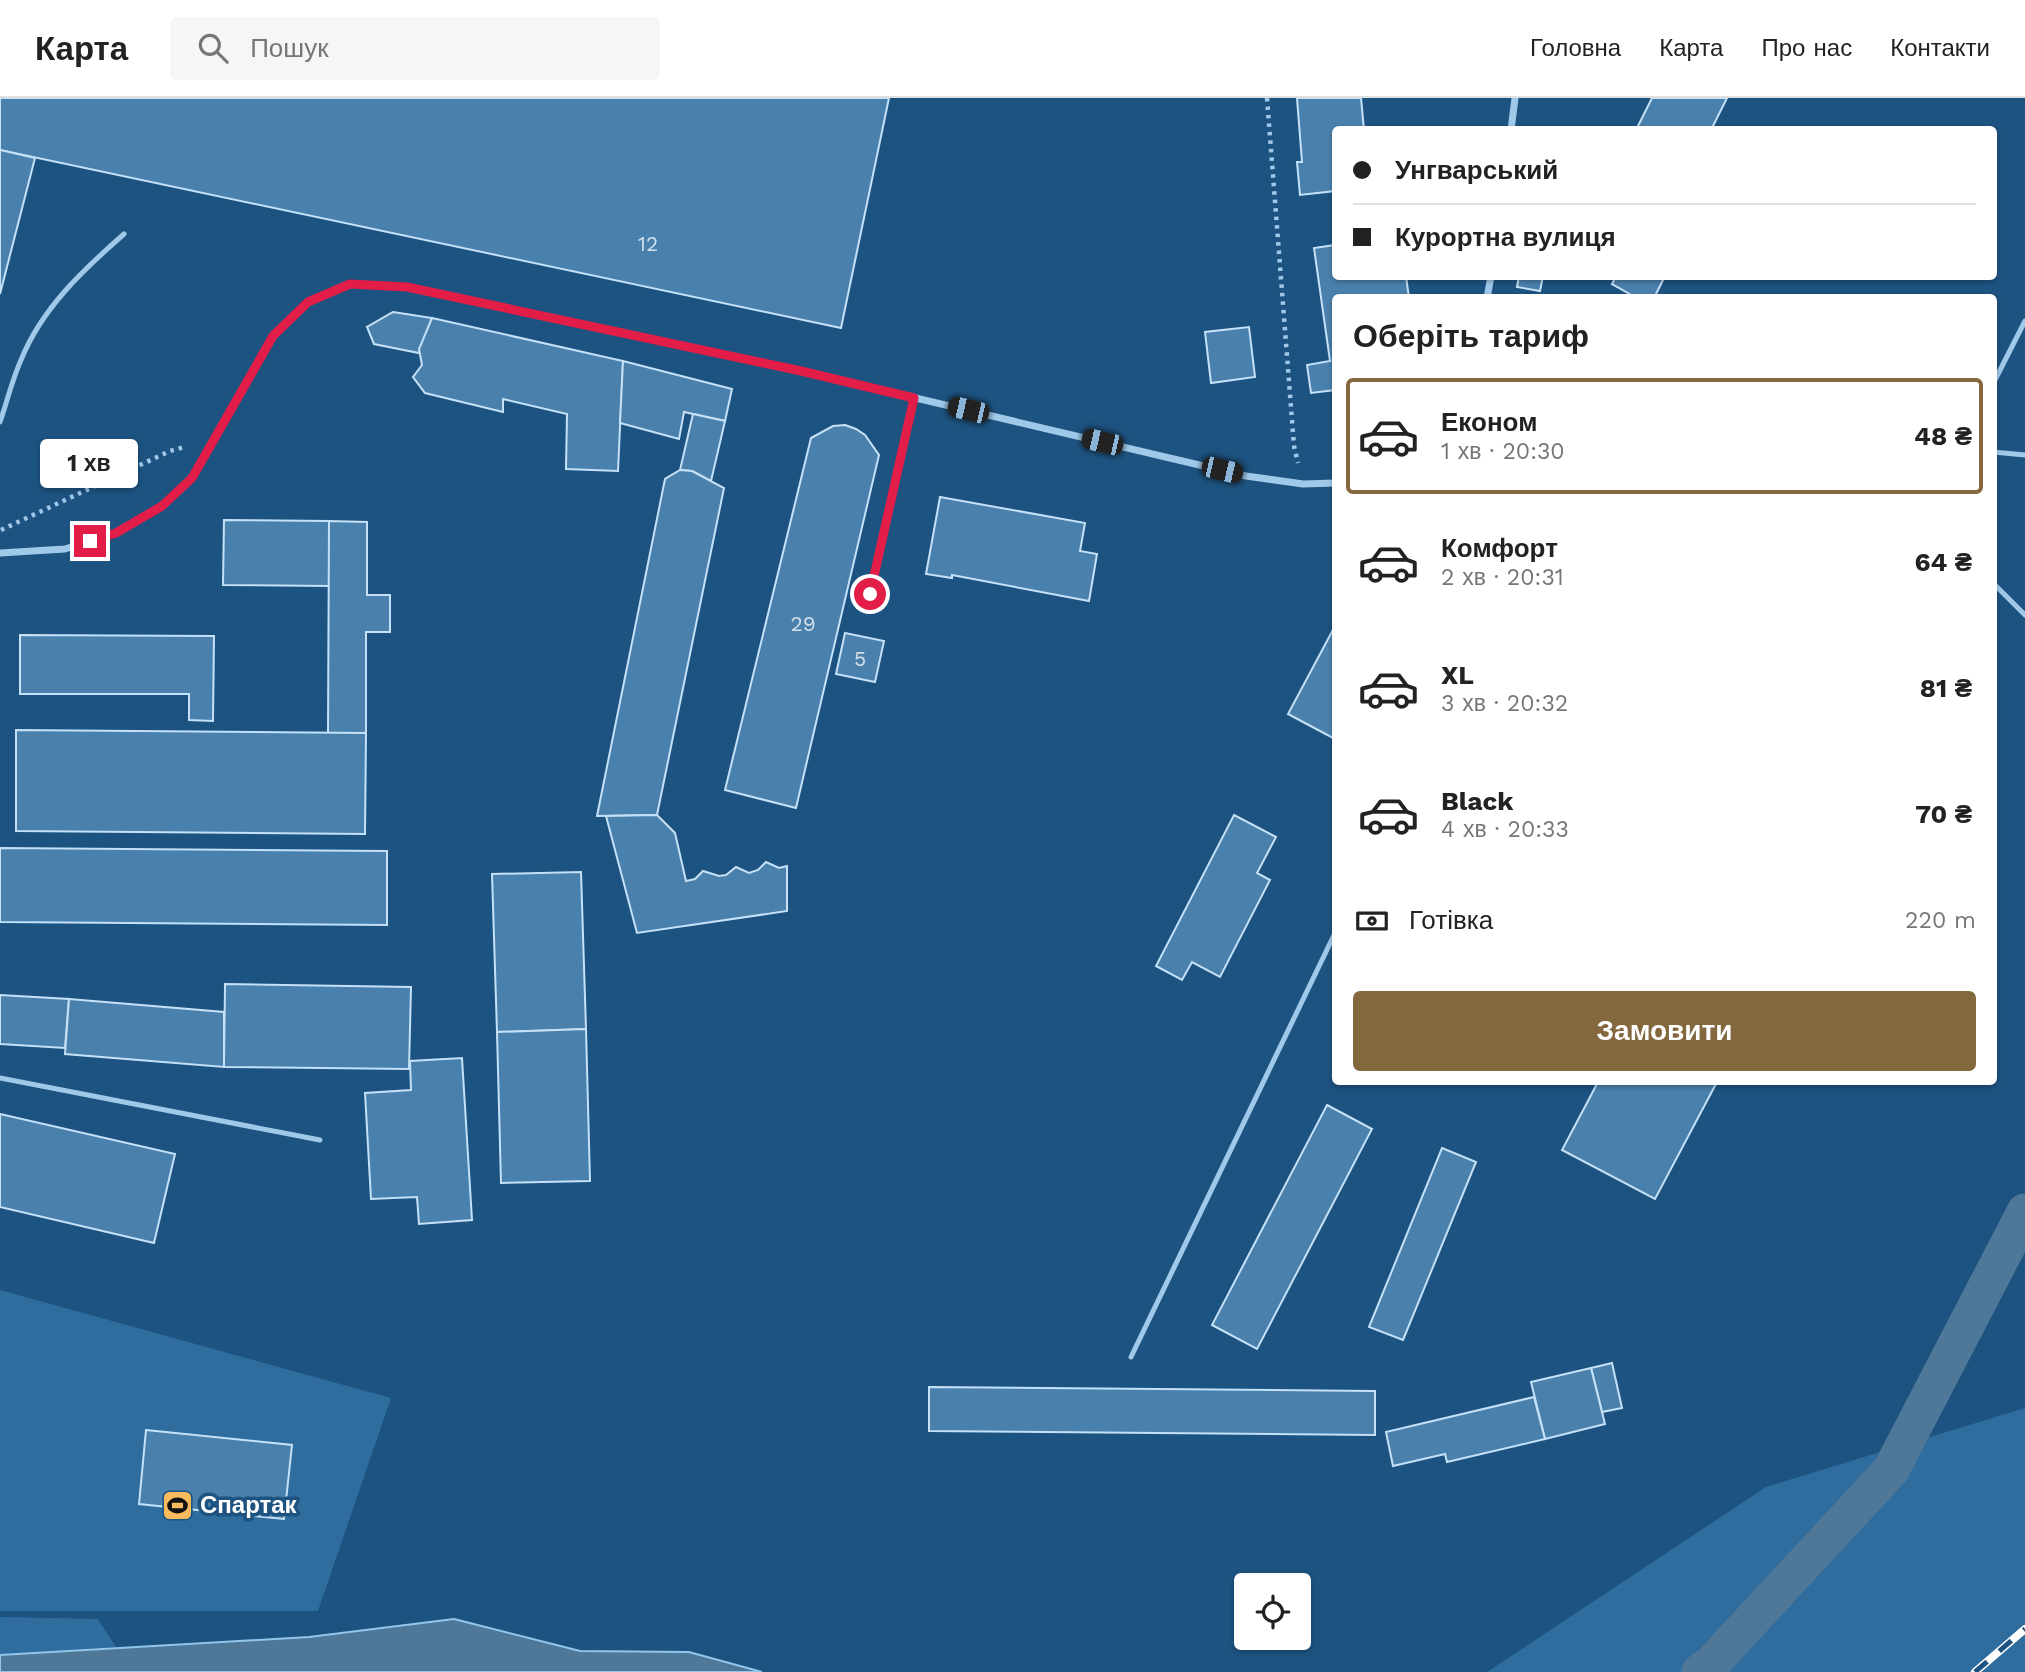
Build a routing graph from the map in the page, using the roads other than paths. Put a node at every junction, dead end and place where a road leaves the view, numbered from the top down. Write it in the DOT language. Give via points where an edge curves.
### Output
graph roads {
  1 [pos="1515,98"];
  2 [pos="1512,126"];
  3 [pos="124,234"];
  4 [pos="2025,321"];
  5 [pos="1997,376"];
  6 [pos="914,398"];
  7 [pos="0,422"];
  8 [pos="1997,452"];
  9 [pos="2025,455"];
  10 [pos="1332,483"];
  11 [pos="0,553"];
  12 [pos="1997,587"];
  13 [pos="870,594"];
  14 [pos="2025,615"];
  15 [pos="1332,939"];
  16 [pos="0,1078"];
  17 [pos="320,1140"];
  18 [pos="1131,1357"];
  1 -- 2 [label="street"];
  3 -- 7 [label="lane" via="71,282 42,321 21,359"];
  4 -- 5 [label="lane"];
  6 -- 10 [label="street" via="1245,476"];
  6 -- 11 [label="street" via="407,287 350,284 308,302 273,336 192,478 162,506 116,533 65,549"];
  6 -- 13 [label="lane"];
  8 -- 9 [label="lane"];
  12 -- 14 [label="lane"];
  15 -- 18 [label="lane"];
  16 -- 17 [label="lane"];
}
